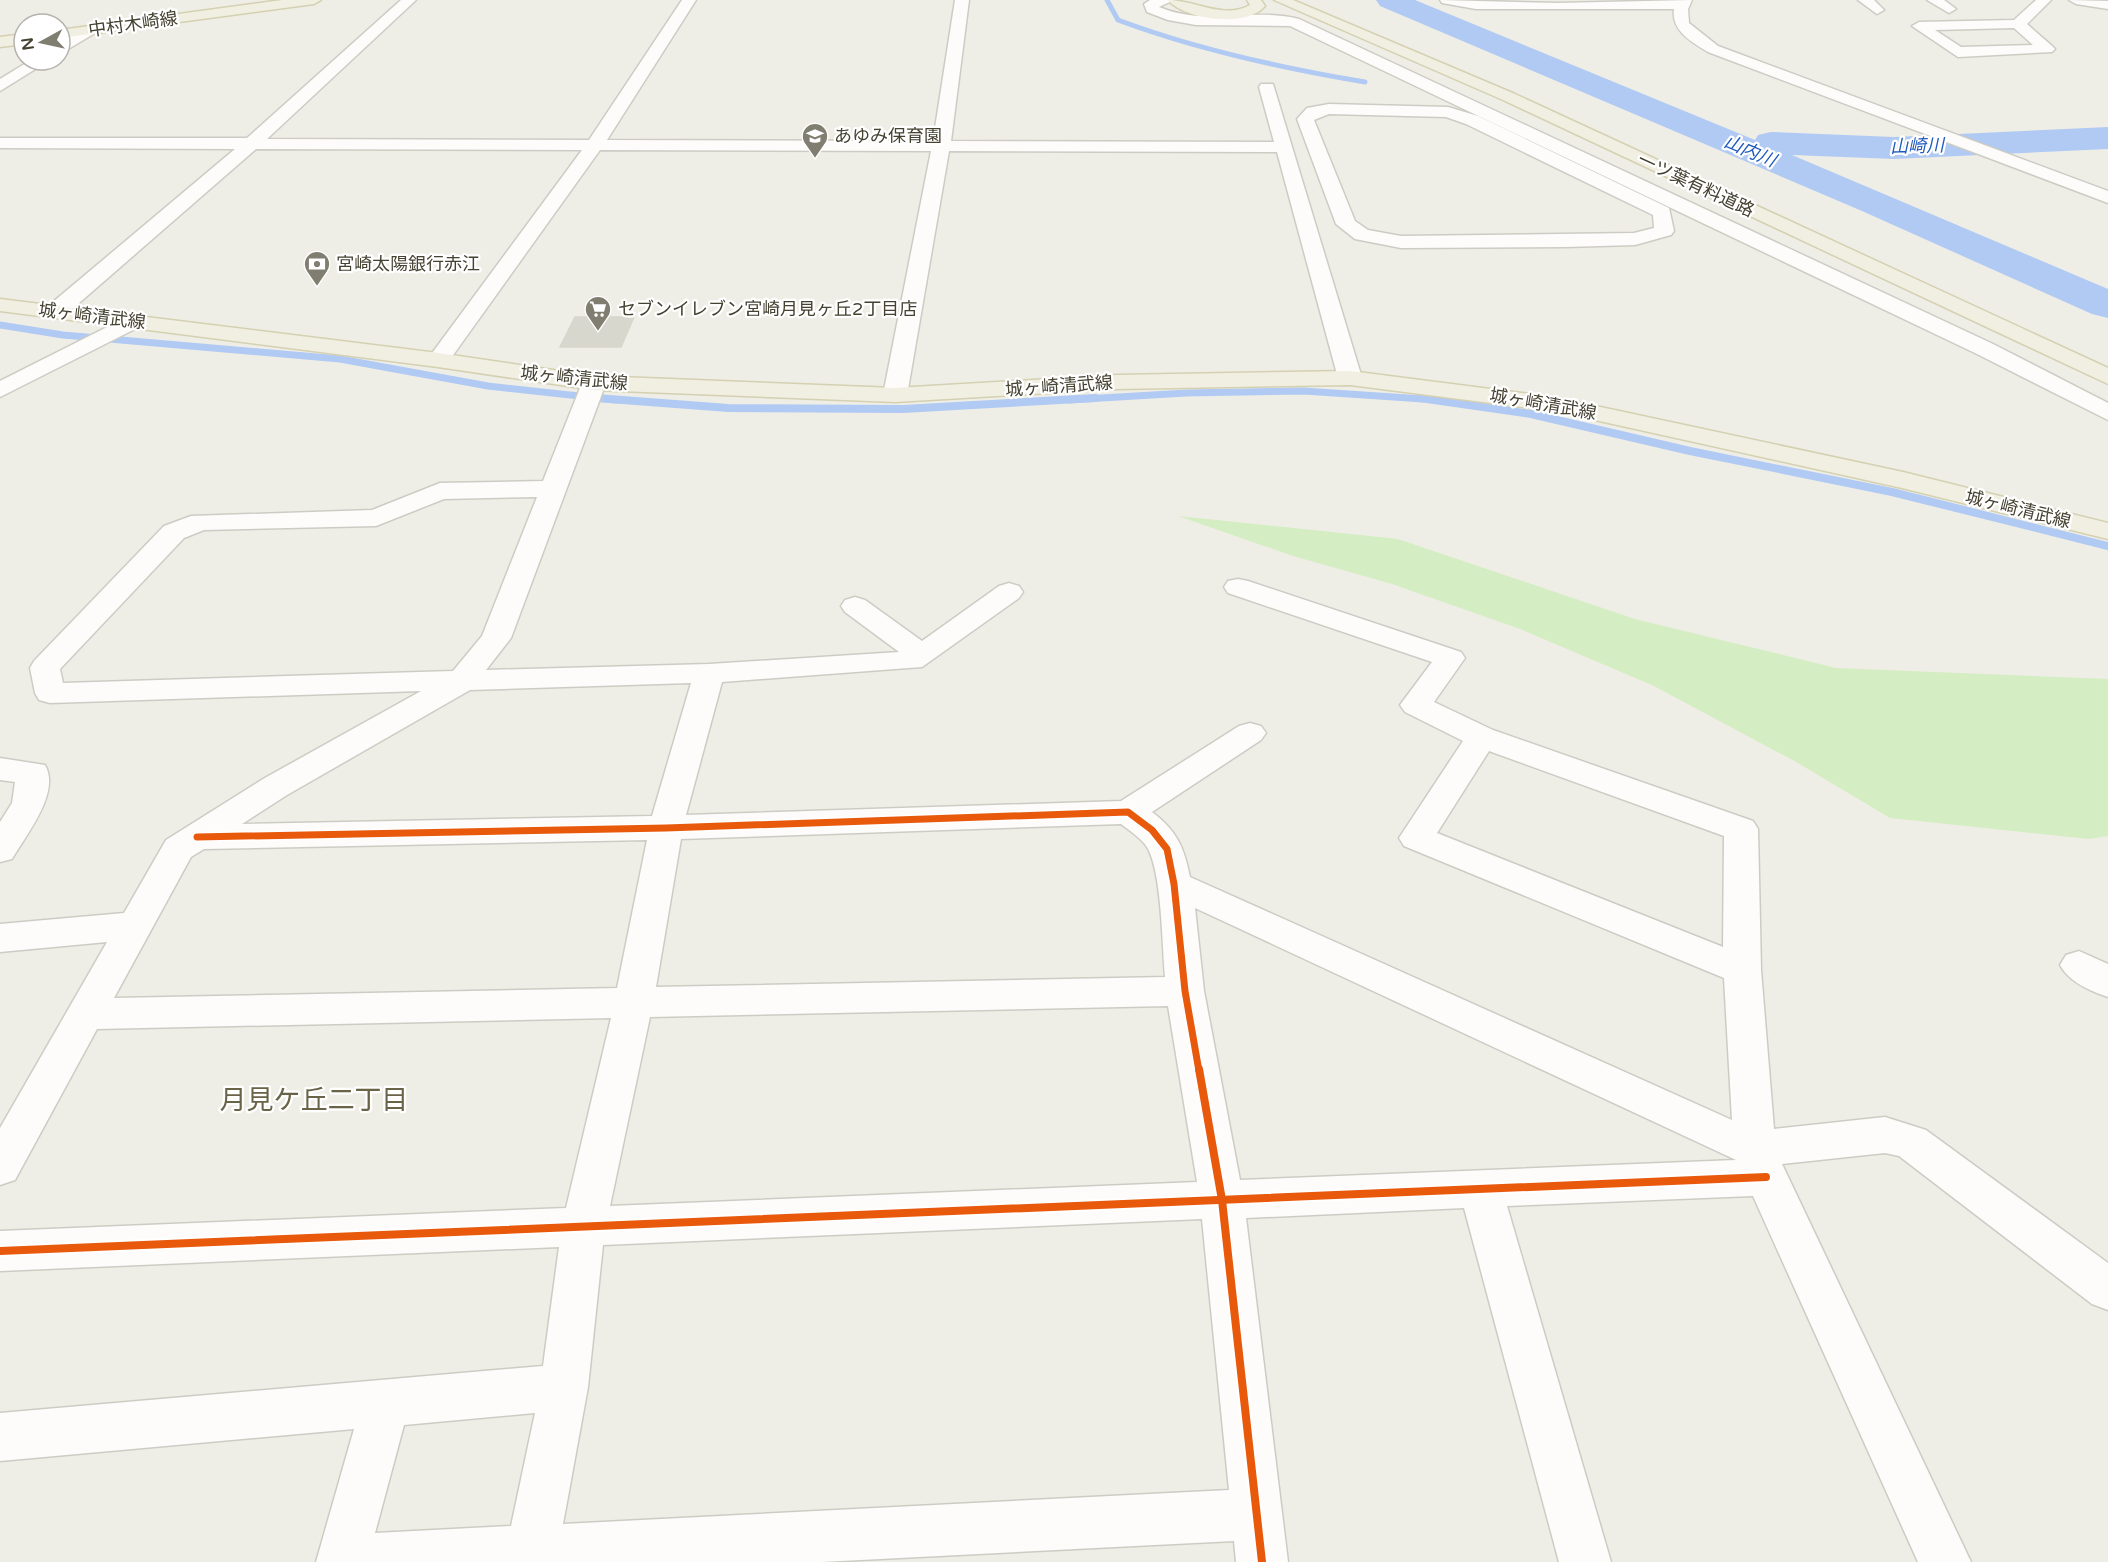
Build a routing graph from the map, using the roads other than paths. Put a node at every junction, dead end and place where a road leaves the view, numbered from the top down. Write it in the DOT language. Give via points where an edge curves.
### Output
graph roads {
  1 [pos="314,0"];
  2 [pos="409,0"];
  3 [pos="689,0"];
  4 [pos="962,0"];
  5 [pos="1167,0"];
  6 [pos="1175,0"];
  7 [pos="1254,0"];
  8 [pos="1281,0"];
  9 [pos="1447,0"];
  10 [pos="1865,0"];
  11 [pos="1934,0"];
  12 [pos="2044,0"];
  13 [pos="2076,0"];
  14 [pos="1683,2"];
  15 [pos="2108,5"];
  16 [pos="1949,9"];
  17 [pos="1877,10"];
  18 [pos="2018,24"];
  19 [pos="90,30"];
  20 [pos="72,32"];
  21 [pos="72,41"];
  22 [pos="1379,41"];
  23 [pos="23,72"];
  24 [pos="0,86"];
  25 [pos="1267,87"];
  26 [pos="0,143"];
  27 [pos="250,145"];
  28 [pos="941,146"];
  29 [pos="593,147"];
  30 [pos="1285,152"];
  31 [pos="1320,157"];
  32 [pos="2108,197"];
  33 [pos="0,305"];
  34 [pos="55,312"];
  35 [pos="123,326"];
  36 [pos="1985,348"];
  37 [pos="438,360"];
  38 [pos="2108,377"];
  39 [pos="1350,378"];
  40 [pos="0,390"];
  41 [pos="590,393"];
  42 [pos="895,395"];
  43 [pos="2108,413"];
  44 [pos="552,489"];
  45 [pos="2108,531"];
  46 [pos="1238,586"];
  47 [pos="1009,592"];
  48 [pos="855,606"];
  49 [pos="922,655"];
  50 [pos="708,673"];
  51 [pos="461,681"];
  52 [pos="1251,733"];
  53 [pos="1482,737"];
  54 [pos="0,770"];
  55 [pos="1128,812"];
  56 [pos="666,828"];
  57 [pos="198,837"];
  58 [pos="0,850"];
  59 [pos="1174,884"];
  60 [pos="135,926"];
  61 [pos="0,938"];
  62 [pos="1742,970"];
  63 [pos="1185,991"];
  64 [pos="634,1001"];
  65 [pos="85,1014"];
  66 [pos="3,1158"];
  67 [pos="1760,1163"];
  68 [pos="1480,1189"];
  69 [pos="1222,1200"];
  70 [pos="583,1228"];
  71 [pos="0,1251"];
  72 [pos="2108,1289"];
  73 [pos="564,1387"];
  74 [pos="386,1404"];
  75 [pos="0,1437"];
  76 [pos="1259,1538"];
  77 [pos="532,1552"];
  78 [pos="342,1562"];
  79 [pos="1585,1562"];
  80 [pos="1945,1562"];
  1 -- 19 [label="main road, 中村木崎線"];
  2 -- 27 [label="street"];
  3 -- 29 [label="street"];
  4 -- 28 [label="street"];
  5 -- 36 [label="street" via="1151,4 1152,9 1206,20 1294,22"];
  6 -- 7 [label="main road" via="1197,10 1223,14 1253,10 1258,6"];
  8 -- 22 [label="main road, 一ツ葉有料道路"];
  9 -- 14 [label="street" via="1476,6 1557,7"];
  10 -- 17 [label="street"];
  11 -- 16 [label="street"];
  12 -- 18 [label="street"];
  13 -- 15 [label="street"];
  14 -- 32 [label="street" via="1681,23 1687,32 1713,49"];
  18 -- 18 [label="street" via="1952,25 1919,26 1958,52 2047,49"];
  19 -- 20 [label="main road, 中村木崎線"];
  19 -- 21 [label="street"];
  22 -- 36 [label="main road" via="1417,64 1550,126 1693,201 1923,306 1980,337"];
  22 -- 38 [label="main road, 一ツ葉有料道路" via="1520,102"];
  23 -- 24 [label="street"];
  25 -- 30 [label="street"];
  26 -- 27 [label="street"];
  27 -- 29 [label="street"];
  27 -- 34 [label="street"];
  28 -- 29 [label="street"];
  28 -- 30 [label="street"];
  28 -- 42 [label="street"];
  29 -- 37 [label="street"];
  30 -- 31 [label="street"];
  30 -- 39 [label="street"];
  31 -- 31 [label="street" via="1346,224 1362,236 1401,242 1565,241 1635,239 1664,231 1662,212 1448,112 1313,112 1305,119"];
  33 -- 34 [label="main road, 城ヶ崎清武線"];
  34 -- 35 [label="main road, 城ヶ崎清武線"];
  35 -- 37 [label="main road, 城ヶ崎清武線"];
  35 -- 40 [label="street"];
  36 -- 43 [label="street"];
  37 -- 41 [label="main road, 城ヶ崎清武線"];
  39 -- 42 [label="main road, 城ヶ崎清武線" via="1116,382"];
  39 -- 45 [label="main road, 城ヶ崎清武線" via="1554,404 1903,480"];
  41 -- 42 [label="main road, 城ヶ崎清武線"];
  41 -- 44 [label="street"];
  44 -- 51 [label="street" via="496,638"];
  44 -- 51 [label="street" via="440,491 376,518 200,522 174,532 45,668 50,693"];
  46 -- 53 [label="street" via="1450,658 1416,705"];
  47 -- 49 [label="street"];
  48 -- 49 [label="street"];
  49 -- 50 [label="street" via="911,661"];
  50 -- 51 [label="street"];
  50 -- 56 [label="street"];
  51 -- 57 [label="street" via="275,787"];
  52 -- 55 [label="street"];
  53 -- 62 [label="street" via="1741,829"];
  53 -- 62 [label="street" via="1416,838"];
  54 -- 58 [label="street" via="33,773 28,803"];
  55 -- 56 [label="street"];
  55 -- 59 [label="street" via="1152,830 1167,849"];
  56 -- 57 [label="street"];
  56 -- 64 [label="street"];
  57 -- 60 [label="street" via="178,849"];
  59 -- 63 [label="street"];
  59 -- 67 [label="street"];
  60 -- 61 [label="street"];
  60 -- 65 [label="street"];
  62 -- 67 [label="street"];
  63 -- 64 [label="street"];
  63 -- 69 [label="street"];
  64 -- 65 [label="street"];
  64 -- 70 [label="street"];
  65 -- 66 [label="street"];
  67 -- 68 [label="street"];
  67 -- 72 [label="street" via="1885,1135 1911,1142"];
  67 -- 80 [label="street"];
  68 -- 69 [label="street"];
  68 -- 79 [label="street"];
  69 -- 70 [label="street"];
  69 -- 76 [label="street"];
  70 -- 71 [label="street"];
  70 -- 73 [label="street"];
  73 -- 74 [label="street"];
  73 -- 77 [label="street"];
  74 -- 75 [label="street"];
  74 -- 78 [label="street"];
  76 -- 77 [label="street"];
  77 -- 78 [label="street"];
}
